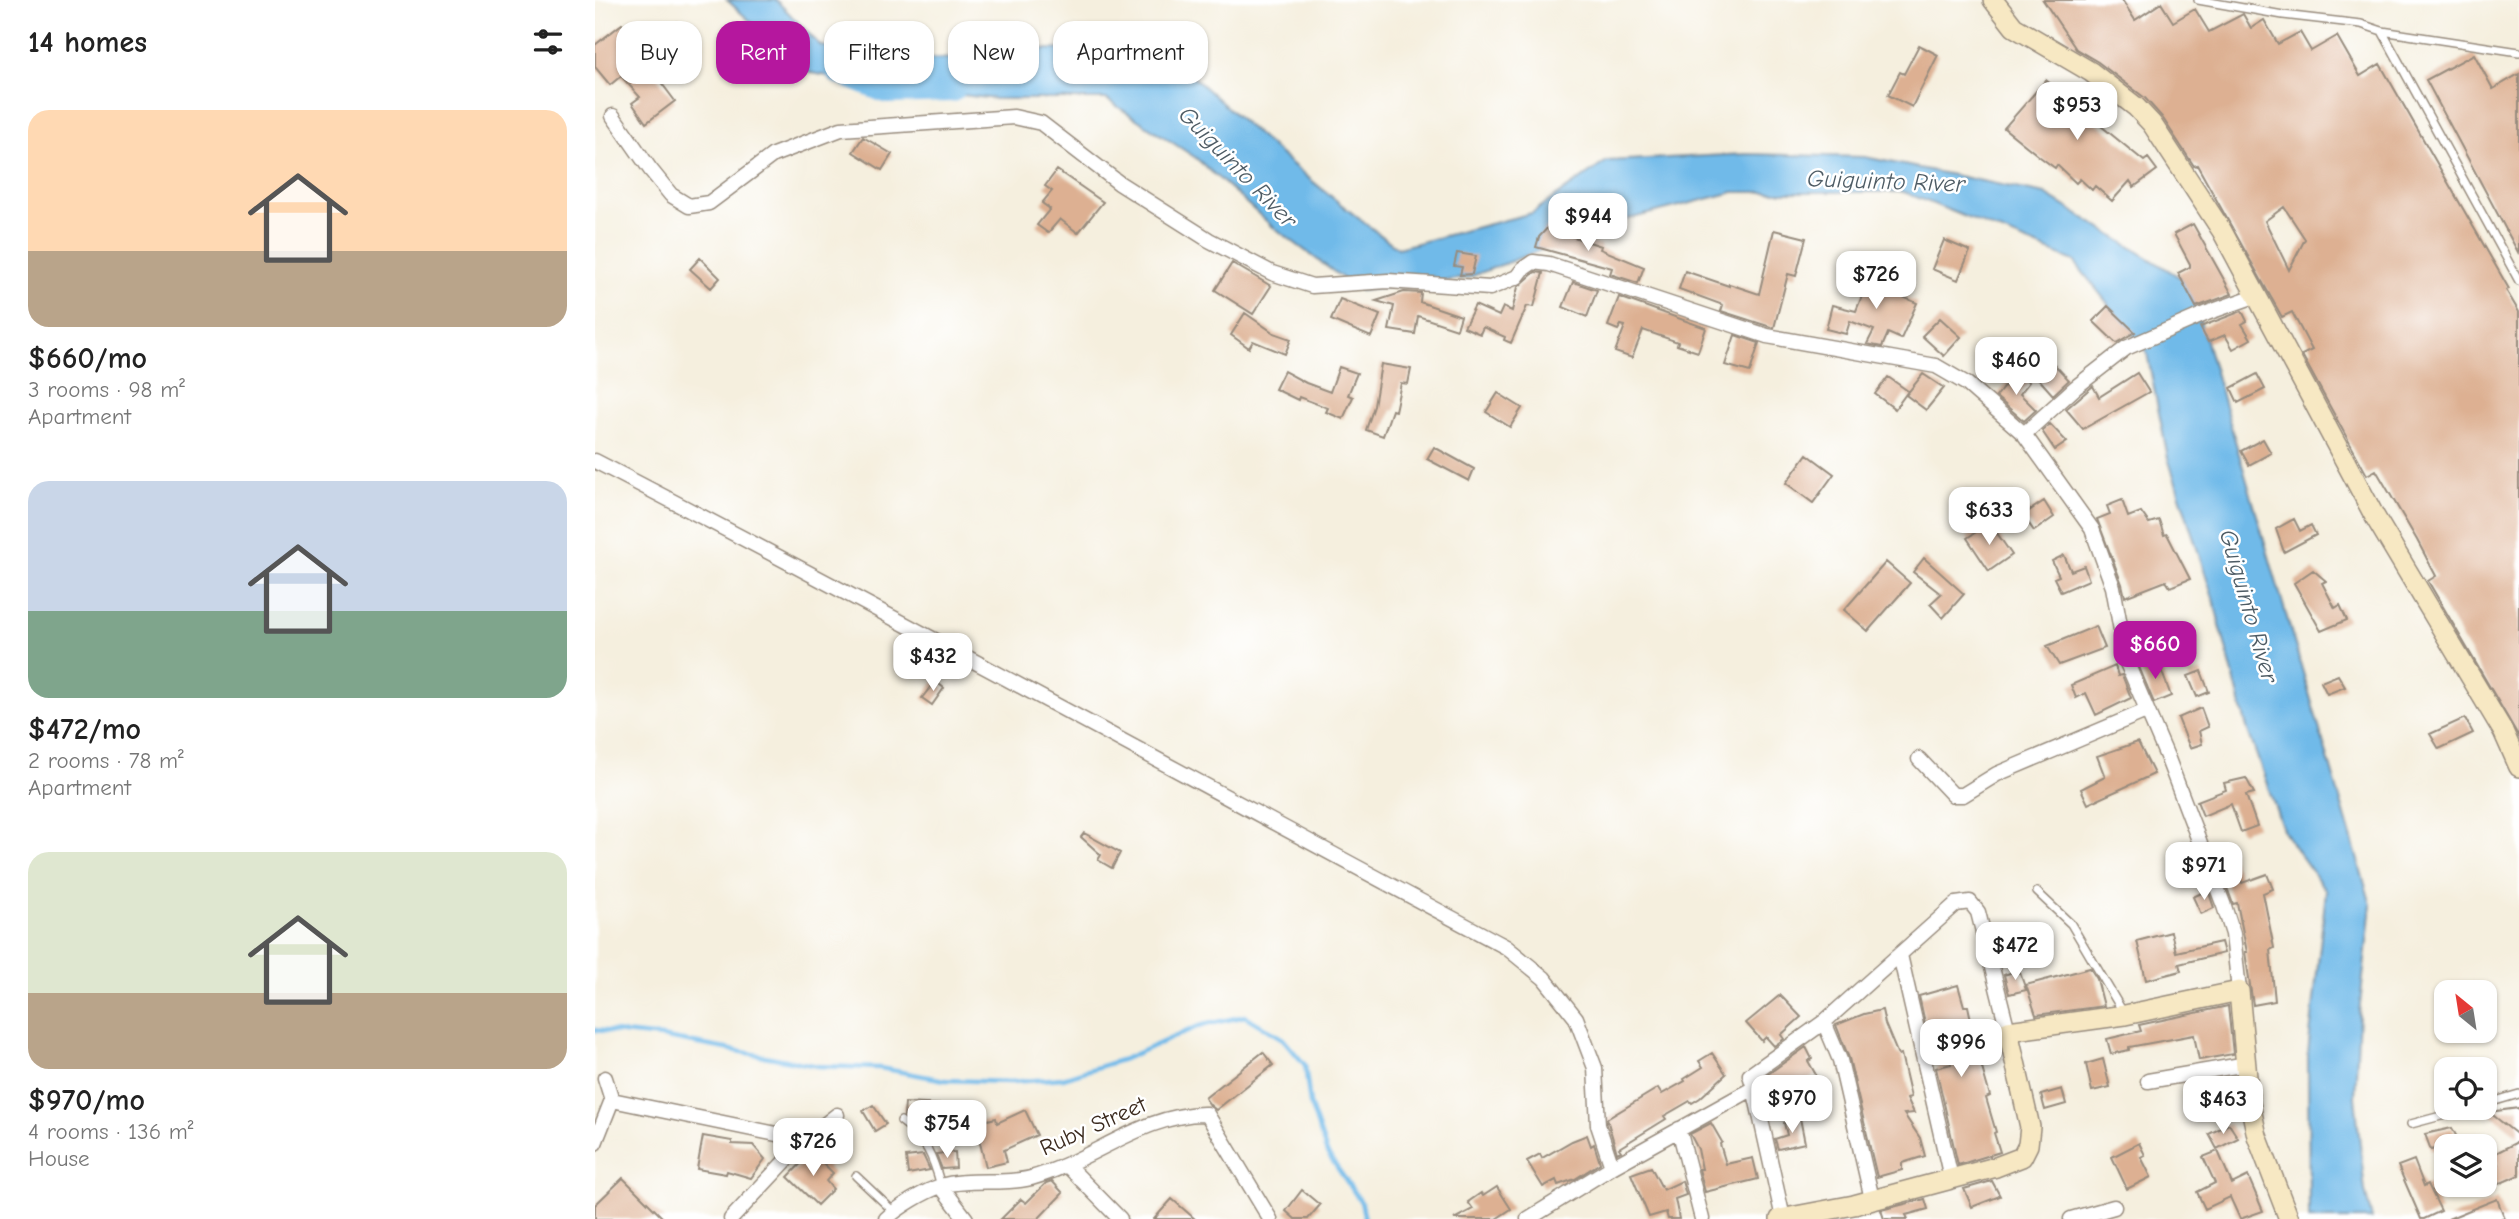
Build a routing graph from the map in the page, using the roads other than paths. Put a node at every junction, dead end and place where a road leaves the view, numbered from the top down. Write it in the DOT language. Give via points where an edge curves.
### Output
graph roads {
  1 [pos="1993,0"];
  2 [pos="2198,0"];
  3 [pos="2382,31"];
  4 [pos="2519,52"];
  5 [pos="613,116"];
  6 [pos="2519,281"];
  7 [pos="2255,296"];
  8 [pos="2024,434"];
  9 [pos="595,461"];
  10 [pos="2146,712"];
  11 [pos="1919,759"];
  12 [pos="2519,767"];
  13 [pos="2037,892"];
  14 [pos="1900,955"];
  15 [pos="2239,991"];
  16 [pos="2125,1015"];
  17 [pos="1824,1022"];
  18 [pos="2008,1031"];
  19 [pos="2247,1064"];
  20 [pos="605,1078"];
  21 [pos="2148,1081"];
  22 [pos="1754,1088"];
  23 [pos="2519,1094"];
  24 [pos="612,1100"];
  25 [pos="2497,1100"];
  26 [pos="837,1115"];
  27 [pos="2434,1118"];
  28 [pos="901,1122"];
  29 [pos="2411,1124"];
  30 [pos="1679,1129"];
  31 [pos="805,1140"];
  32 [pos="595,1143"];
  33 [pos="1067,1165"];
  34 [pos="1612,1167"];
  35 [pos="856,1177"];
  36 [pos="1951,1178"];
  37 [pos="941,1186"];
  38 [pos="1862,1208"];
  39 [pos="2114,1208"];
  40 [pos="890,1215"];
  41 [pos="2078,1218"];
  42 [pos="731,1219"];
  43 [pos="966,1219"];
  44 [pos="1120,1219"];
  45 [pos="1270,1219"];
  46 [pos="1528,1219"];
  47 [pos="1702,1219"];
  48 [pos="1781,1219"];
  49 [pos="2289,1219"];
  1 -- 7 [label="street" via="2014,27 2091,72 2152,124 2222,231"];
  2 -- 3 [label="lane"];
  3 -- 4 [label="lane"];
  3 -- 6 [label="lane"];
  5 -- 8 [label="street" via="671,195 689,206 709,203 773,155 842,129 1014,117 1041,123 1119,183 1209,240 1272,272 1312,286 1388,281 1490,288 1517,277 1533,262 1549,264 1767,336 1936,366 1967,384"];
  7 -- 8 [label="street" via="2126,348"];
  7 -- 12 [label="street" via="2375,517 2503,731"];
  8 -- 10 [label="street" via="2092,529 2113,587 2127,663"];
  9 -- 34 [label="street" via="1506,947 1544,978 1576,1018 1595,1068 1598,1125"];
  10 -- 11 [label="street" via="1997,774 1963,795 1953,795"];
  10 -- 15 [label="street" via="2224,906 2233,934"];
  13 -- 16 [label="lane" via="2071,924"];
  14 -- 17 [label="street"];
  14 -- 18 [label="street" via="1956,904 1970,902 1978,912"];
  14 -- 36 [label="street"];
  15 -- 16 [label="street"];
  15 -- 19 [label="street"];
  16 -- 18 [label="street"];
  17 -- 22 [label="street" via="1750,1075"];
  17 -- 38 [label="street" via="1840,1060"];
  18 -- 36 [label="street" via="2030,1127 2028,1145 2022,1157"];
  19 -- 21 [label="street"];
  19 -- 49 [label="street" via="2257,1136"];
  20 -- 24 [label="street"];
  22 -- 30 [label="street"];
  22 -- 48 [label="street"];
  23 -- 25 [label="lane"];
  24 -- 31 [label="street"];
  24 -- 32 [label="street"];
  26 -- 31 [label="street"];
  27 -- 29 [label="lane"];
  28 -- 37 [label="lane" via="926,1145"];
  30 -- 34 [label="street"];
  30 -- 47 [label="street"];
  31 -- 42 [label="street"];
  33 -- 37 [label="street, Ruby Street" via="1030,1178"];
  33 -- 44 [label="street"];
  33 -- 45 [label="street, Ruby Street" via="1163,1120 1188,1113 1207,1114"];
  34 -- 46 [label="street"];
  35 -- 40 [label="lane"];
  36 -- 38 [label="street"];
  37 -- 40 [label="street, Ruby Street"];
  37 -- 43 [label="street"];
  38 -- 48 [label="street"];
  39 -- 41 [label="street"];
}
